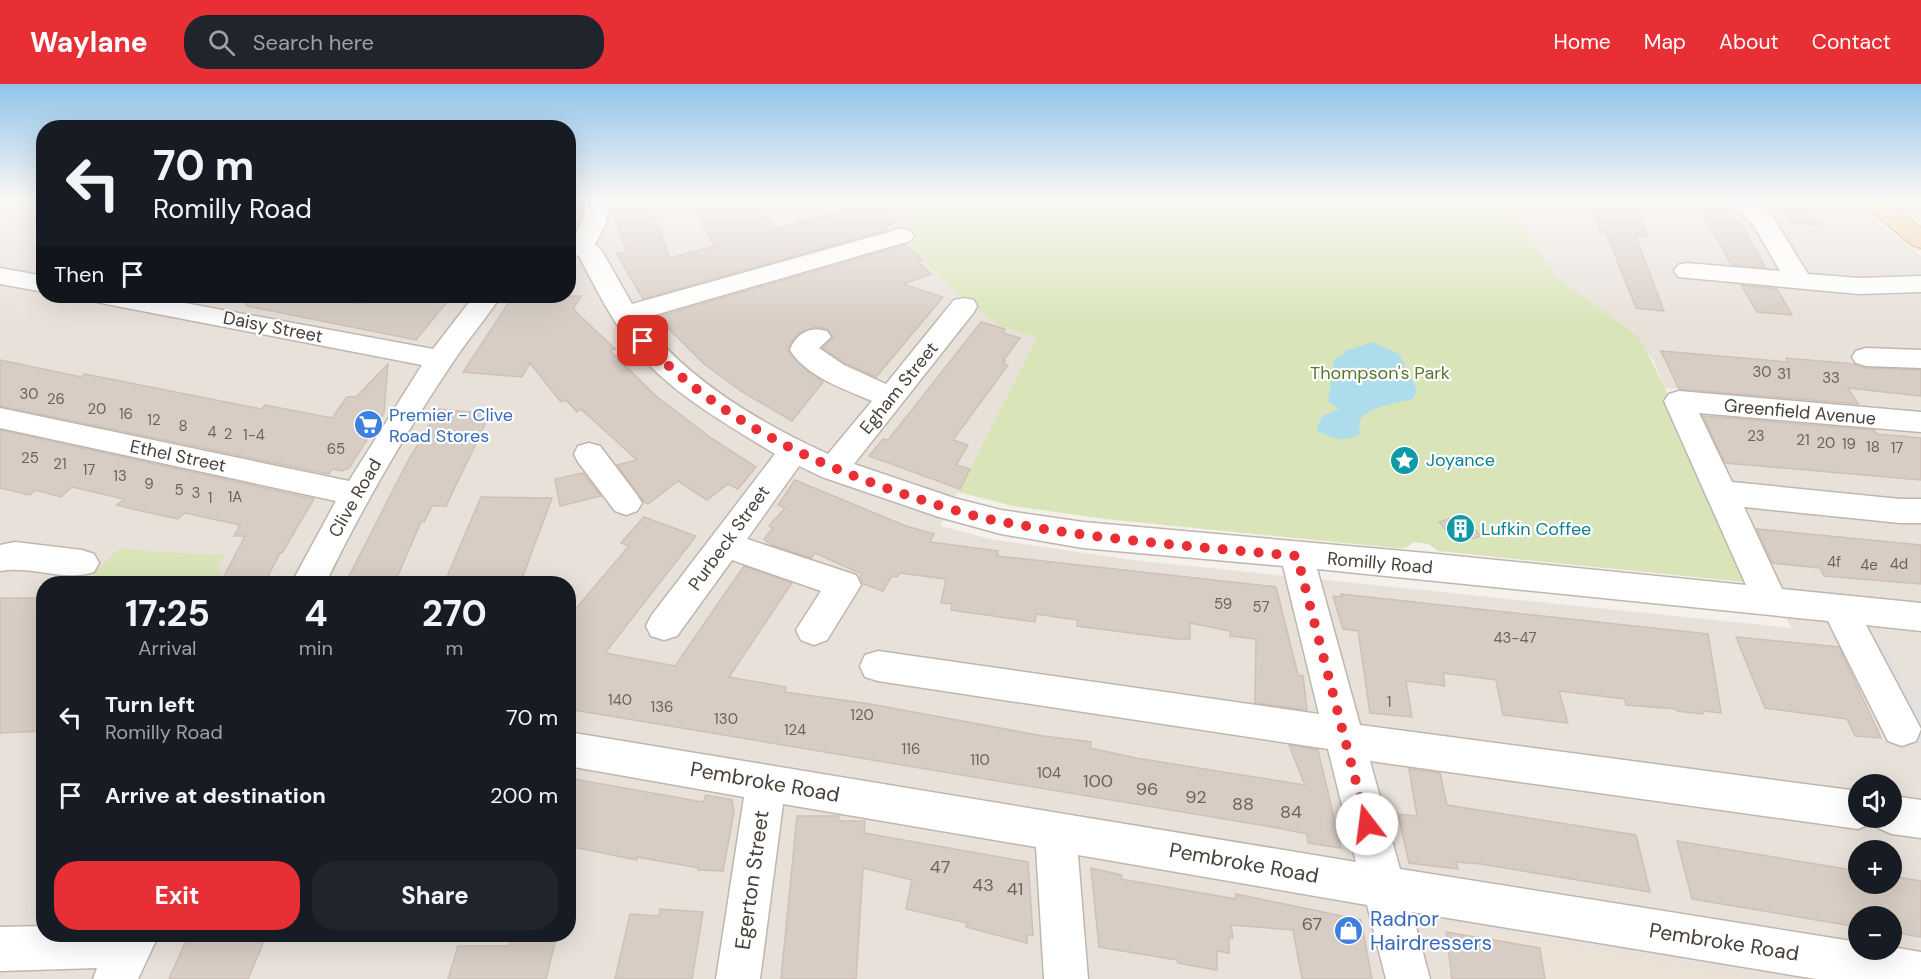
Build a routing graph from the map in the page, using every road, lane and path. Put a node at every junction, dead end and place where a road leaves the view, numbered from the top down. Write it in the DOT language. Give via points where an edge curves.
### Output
graph roads {
  1 [pos="884,241"];
  2 [pos="1775,241"];
  3 [pos="576,245"];
  4 [pos="1687,271"];
  5 [pos="0,276"];
  6 [pos="36,278"];
  7 [pos="1800,281"];
  8 [pos="1921,284"];
  9 [pos="178,303"];
  10 [pos="483,303"];
  11 [pos="964,306"];
  12 [pos="624,315"];
  13 [pos="818,338"];
  14 [pos="1866,357"];
  15 [pos="440,359"];
  16 [pos="1921,359"];
  17 [pos="892,398"];
  18 [pos="0,418"];
  19 [pos="1921,422"];
  20 [pos="794,451"];
  21 [pos="589,454"];
  22 [pos="833,469"];
  23 [pos="356,494"];
  24 [pos="1720,494"];
  25 [pos="626,503"];
  26 [pos="1921,511"];
  27 [pos="725,544"];
  28 [pos="1297,556"];
  29 [pos="0,558"];
  30 [pos="82,563"];
  31 [pos="312,576"];
  32 [pos="1771,602"];
  33 [pos="1839,608"];
  34 [pos="1921,617"];
  35 [pos="664,626"];
  36 [pos="814,630"];
  37 [pos="878,666"];
  38 [pos="1902,729"];
  39 [pos="1344,737"];
  40 [pos="576,750"];
  41 [pos="766,782"];
  42 [pos="1848,809"];
  43 [pos="1902,816"];
  44 [pos="1921,819"];
  45 [pos="1056,832"];
  46 [pos="1384,887"];
  47 [pos="0,949"];
  48 [pos="128,953"];
  49 [pos="1921,974"];
  50 [pos="738,979"];
  51 [pos="1066,979"];
  52 [pos="1408,979"];
  1 -- 12 [label="street"];
  2 -- 7 [label="street"];
  3 -- 12 [label="street, Romilly Road" via="589,251"];
  4 -- 7 [label="street"];
  5 -- 6 [label="street"];
  7 -- 8 [label="street" via="1859,286"];
  9 -- 15 [label="street, Daisy Street"];
  10 -- 15 [label="street, Clive Road"];
  11 -- 17 [label="street, Egham Street"];
  12 -- 20 [label="street, Romilly Road" via="668,367 717,405"];
  13 -- 17 [label="street" via="806,344 804,350 812,358"];
  14 -- 16 [label="street"];
  15 -- 23 [label="street, Clive Road"];
  17 -- 22 [label="street, Egham Street"];
  18 -- 23 [label="street, Ethel Street"];
  19 -- 24 [label="street, Greenfield Avenue" via="1679,401"];
  20 -- 22 [label="street, Romilly Road"];
  20 -- 27 [label="street, Purbeck Street"];
  21 -- 25 [label="street"];
  22 -- 28 [label="street, Romilly Road" via="1001,522 1083,535"];
  23 -- 31 [label="street, Clive Road"];
  24 -- 26 [label="street"];
  24 -- 32 [label="street"];
  27 -- 35 [label="street, Purbeck Street"];
  27 -- 36 [label="street" via="844,585"];
  28 -- 32 [label="street, Romilly Road"];
  28 -- 39 [label="street"];
  29 -- 30 [label="street" via="15,555"];
  32 -- 33 [label="street, Romilly Road"];
  33 -- 34 [label="street, Romilly Road"];
  33 -- 38 [label="street"];
  37 -- 39 [label="street"];
  39 -- 42 [label="street"];
  39 -- 46 [label="street"];
  40 -- 41 [label="street, Pembroke Road"];
  41 -- 45 [label="street, Pembroke Road"];
  41 -- 50 [label="street, Egerton Street"];
  43 -- 44 [label="street"];
  45 -- 46 [label="street, Pembroke Road"];
  45 -- 51 [label="street"];
  46 -- 49 [label="street, Pembroke Road"];
  46 -- 52 [label="street"];
  47 -- 48 [label="street"];
}
